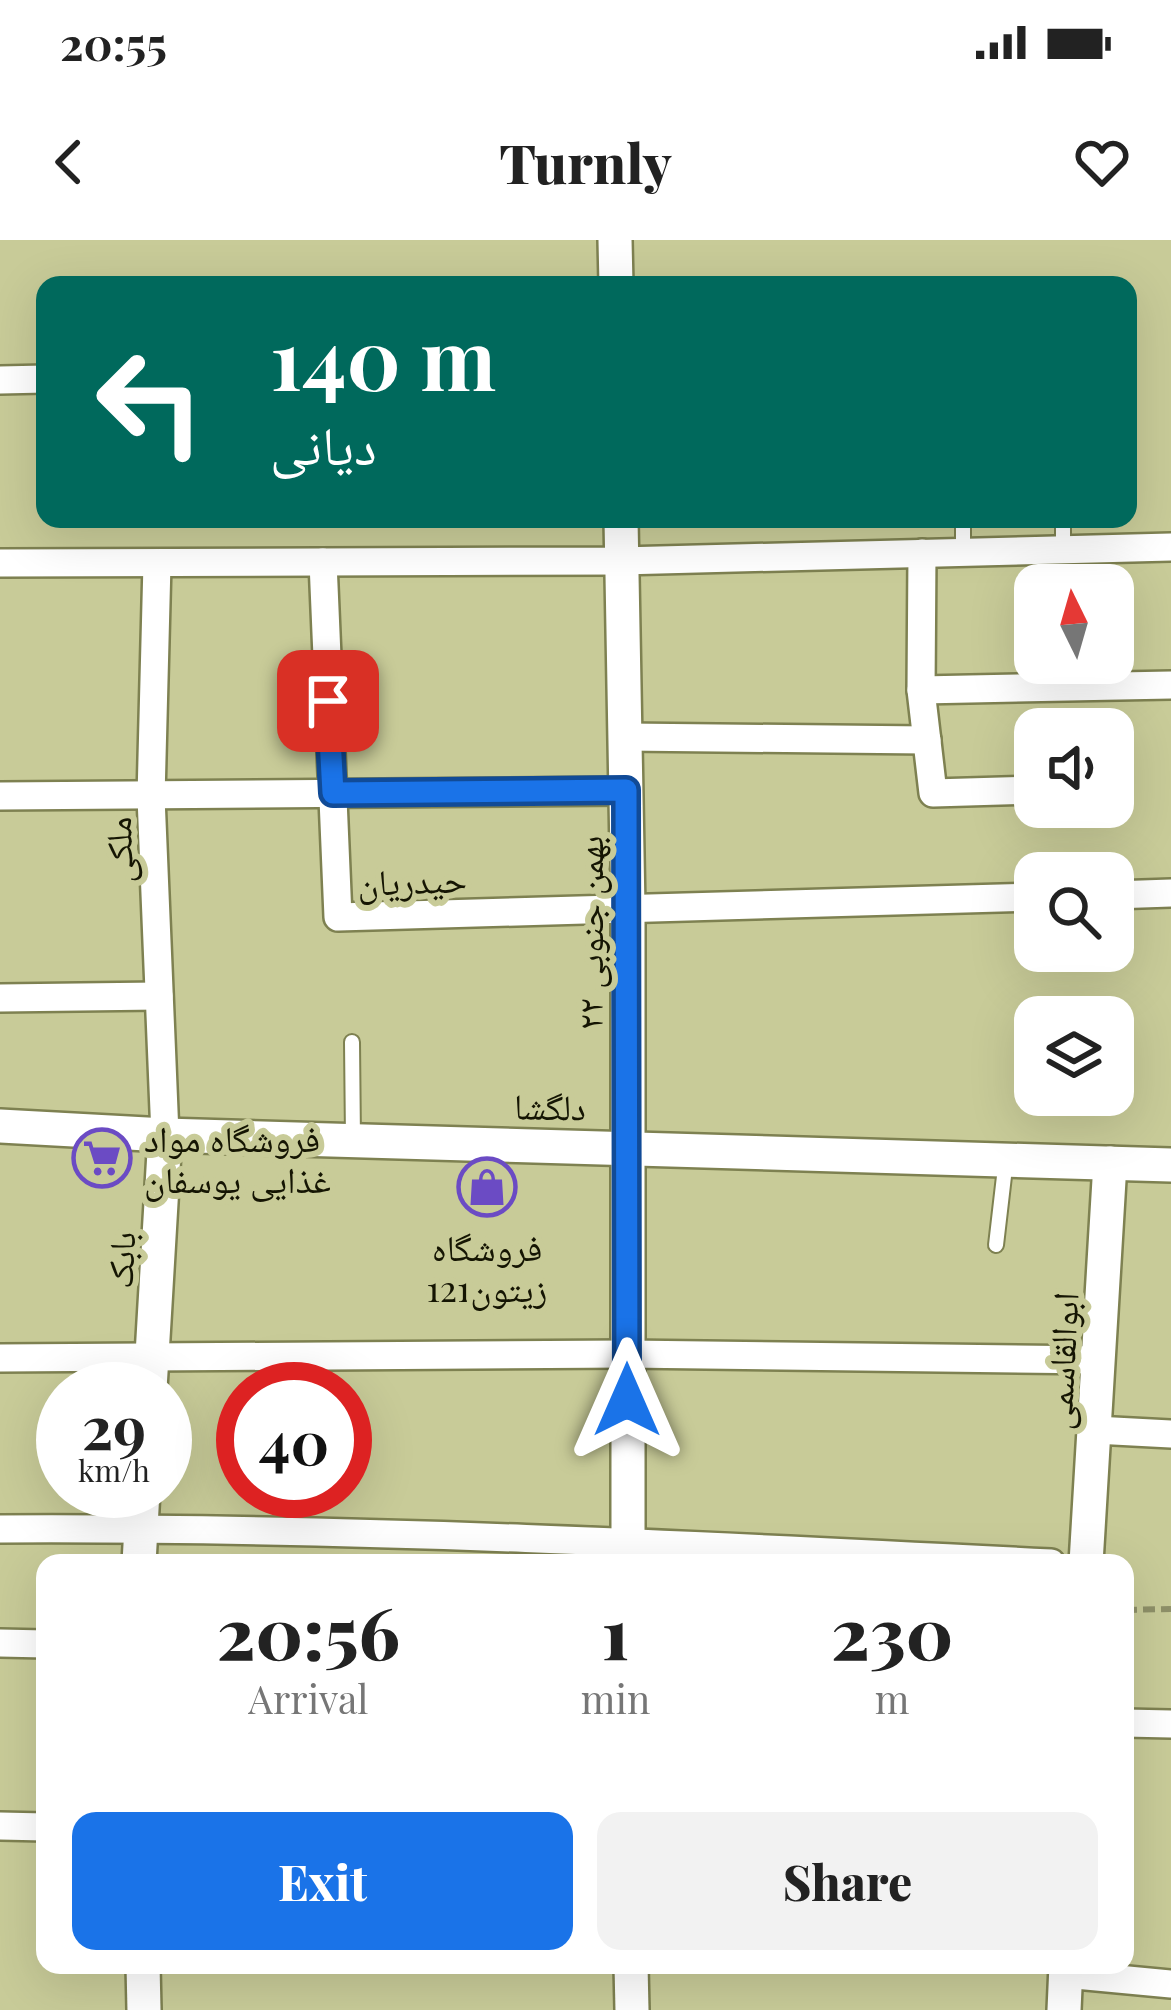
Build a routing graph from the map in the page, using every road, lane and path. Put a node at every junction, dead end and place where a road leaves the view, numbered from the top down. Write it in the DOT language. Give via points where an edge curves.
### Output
graph roads {
  1 [pos="615,240"];
  2 [pos="616,276"];
  3 [pos="36,379"];
  4 [pos="0,380"];
  5 [pos="620,528"];
  6 [pos="963,528"];
  7 [pos="1063,528"];
  8 [pos="1171,547"];
  9 [pos="1063,549"];
  10 [pos="963,552"];
  11 [pos="922,553"];
  12 [pos="621,561"];
  13 [pos="157,562"];
  14 [pos="322,562"];
  15 [pos="0,563"];
  16 [pos="1171,685"];
  17 [pos="921,690"];
  18 [pos="625,737"];
  19 [pos="927,740"];
  20 [pos="626,790"];
  21 [pos="1014,791"];
  22 [pos="333,793"];
  23 [pos="0,796"];
  24 [pos="151,796"];
  25 [pos="1171,893"];
  26 [pos="1134,894"];
  27 [pos="1014,898"];
  28 [pos="628,909"];
  29 [pos="159,996"];
  30 [pos="0,998"];
  31 [pos="352,1042"];
  32 [pos="0,1126"];
  33 [pos="165,1135"];
  34 [pos="353,1139"];
  35 [pos="626,1146"];
  36 [pos="1006,1160"];
  37 [pos="1110,1163"];
  38 [pos="1171,1165"];
  39 [pos="997,1245"];
  40 [pos="152,1354"];
  41 [pos="627,1354"];
  42 [pos="0,1358"];
  43 [pos="1099,1360"];
  44 [pos="152,1362"];
  45 [pos="1095,1430"];
  46 [pos="1171,1434"];
  47 [pos="142,1518"];
  48 [pos="141,1528"];
  49 [pos="0,1529"];
  50 [pos="628,1552"];
  51 [pos="140,1554"];
  52 [pos="705,1554"];
  53 [pos="1087,1554"];
  54 [pos="1171,1609"];
  55 [pos="1134,1610"];
  56 [pos="0,1642"];
  57 [pos="36,1644"];
  58 [pos="1134,1723"];
  59 [pos="1171,1724"];
  60 [pos="0,1826"];
  61 [pos="36,1826"];
  62 [pos="143,1974"];
  63 [pos="631,1974"];
  64 [pos="1066,1974"];
  65 [pos="1096,1974"];
  66 [pos="1171,1984"];
  67 [pos="144,2010"];
  68 [pos="632,2010"];
  69 [pos="1064,2010"];
  1 -- 2 [label="street"];
  3 -- 4 [label="street"];
  5 -- 12 [label="street, ۲۲ بهمن جنوبی"];
  6 -- 10 [label="lane"];
  7 -- 9 [label="lane"];
  8 -- 9 [label="street"];
  9 -- 10 [label="street"];
  10 -- 11 [label="street"];
  11 -- 12 [label="street"];
  11 -- 17 [label="street"];
  12 -- 14 [label="street"];
  12 -- 18 [label="street, ۲۲ بهمن جنوبی"];
  13 -- 14 [label="street"];
  13 -- 15 [label="street"];
  13 -- 24 [label="street, ملکی"];
  14 -- 22 [label="street, حیدریان"];
  16 -- 17 [label="street"];
  17 -- 19 [label="street"];
  18 -- 19 [label="street"];
  18 -- 20 [label="street, ۲۲ بهمن جنوبی"];
  19 -- 21 [label="street" via="933,793"];
  20 -- 22 [label="street"];
  20 -- 28 [label="street, ۲۲ بهمن جنوبی"];
  22 -- 24 [label="street"];
  22 -- 28 [label="street, حیدریان" via="338,917"];
  23 -- 24 [label="street"];
  24 -- 29 [label="street, ملکی"];
  25 -- 26 [label="street"];
  27 -- 28 [label="street"];
  28 -- 35 [label="street, ۲۲ بهمن جنوبی"];
  29 -- 30 [label="street"];
  29 -- 33 [label="street, ملکی"];
  31 -- 34 [label="lane"];
  32 -- 33 [label="street, دلگشا"];
  33 -- 34 [label="street, دلگشا"];
  33 -- 40 [label="street, بابک"];
  34 -- 35 [label="street, دلگشا"];
  35 -- 36 [label="street, دلگشا"];
  35 -- 41 [label="street, ۲۲ بهمن جنوبی"];
  36 -- 37 [label="street, دلگشا"];
  36 -- 39 [label="lane"];
  37 -- 38 [label="street, دلگشا"];
  37 -- 43 [label="street, ابوالقاسمی"];
  40 -- 41 [label="street"];
  40 -- 42 [label="street"];
  40 -- 44 [label="street, بابک"];
  41 -- 43 [label="street"];
  41 -- 50 [label="street, ۲۲ بهمن جنوبی"];
  43 -- 45 [label="street, ابوالقاسمی"];
  45 -- 46 [label="street"];
  45 -- 53 [label="street, ابوالقاسمی"];
  47 -- 48 [label="street"];
  48 -- 49 [label="street"];
  48 -- 50 [label="street"];
  48 -- 51 [label="street"];
  50 -- 52 [label="street"];
  54 -- 55 [label="path"];
  56 -- 57 [label="street"];
  58 -- 59 [label="street"];
  60 -- 61 [label="street"];
  62 -- 67 [label="street"];
  63 -- 68 [label="street"];
  64 -- 69 [label="street"];
  65 -- 66 [label="street"];
}
